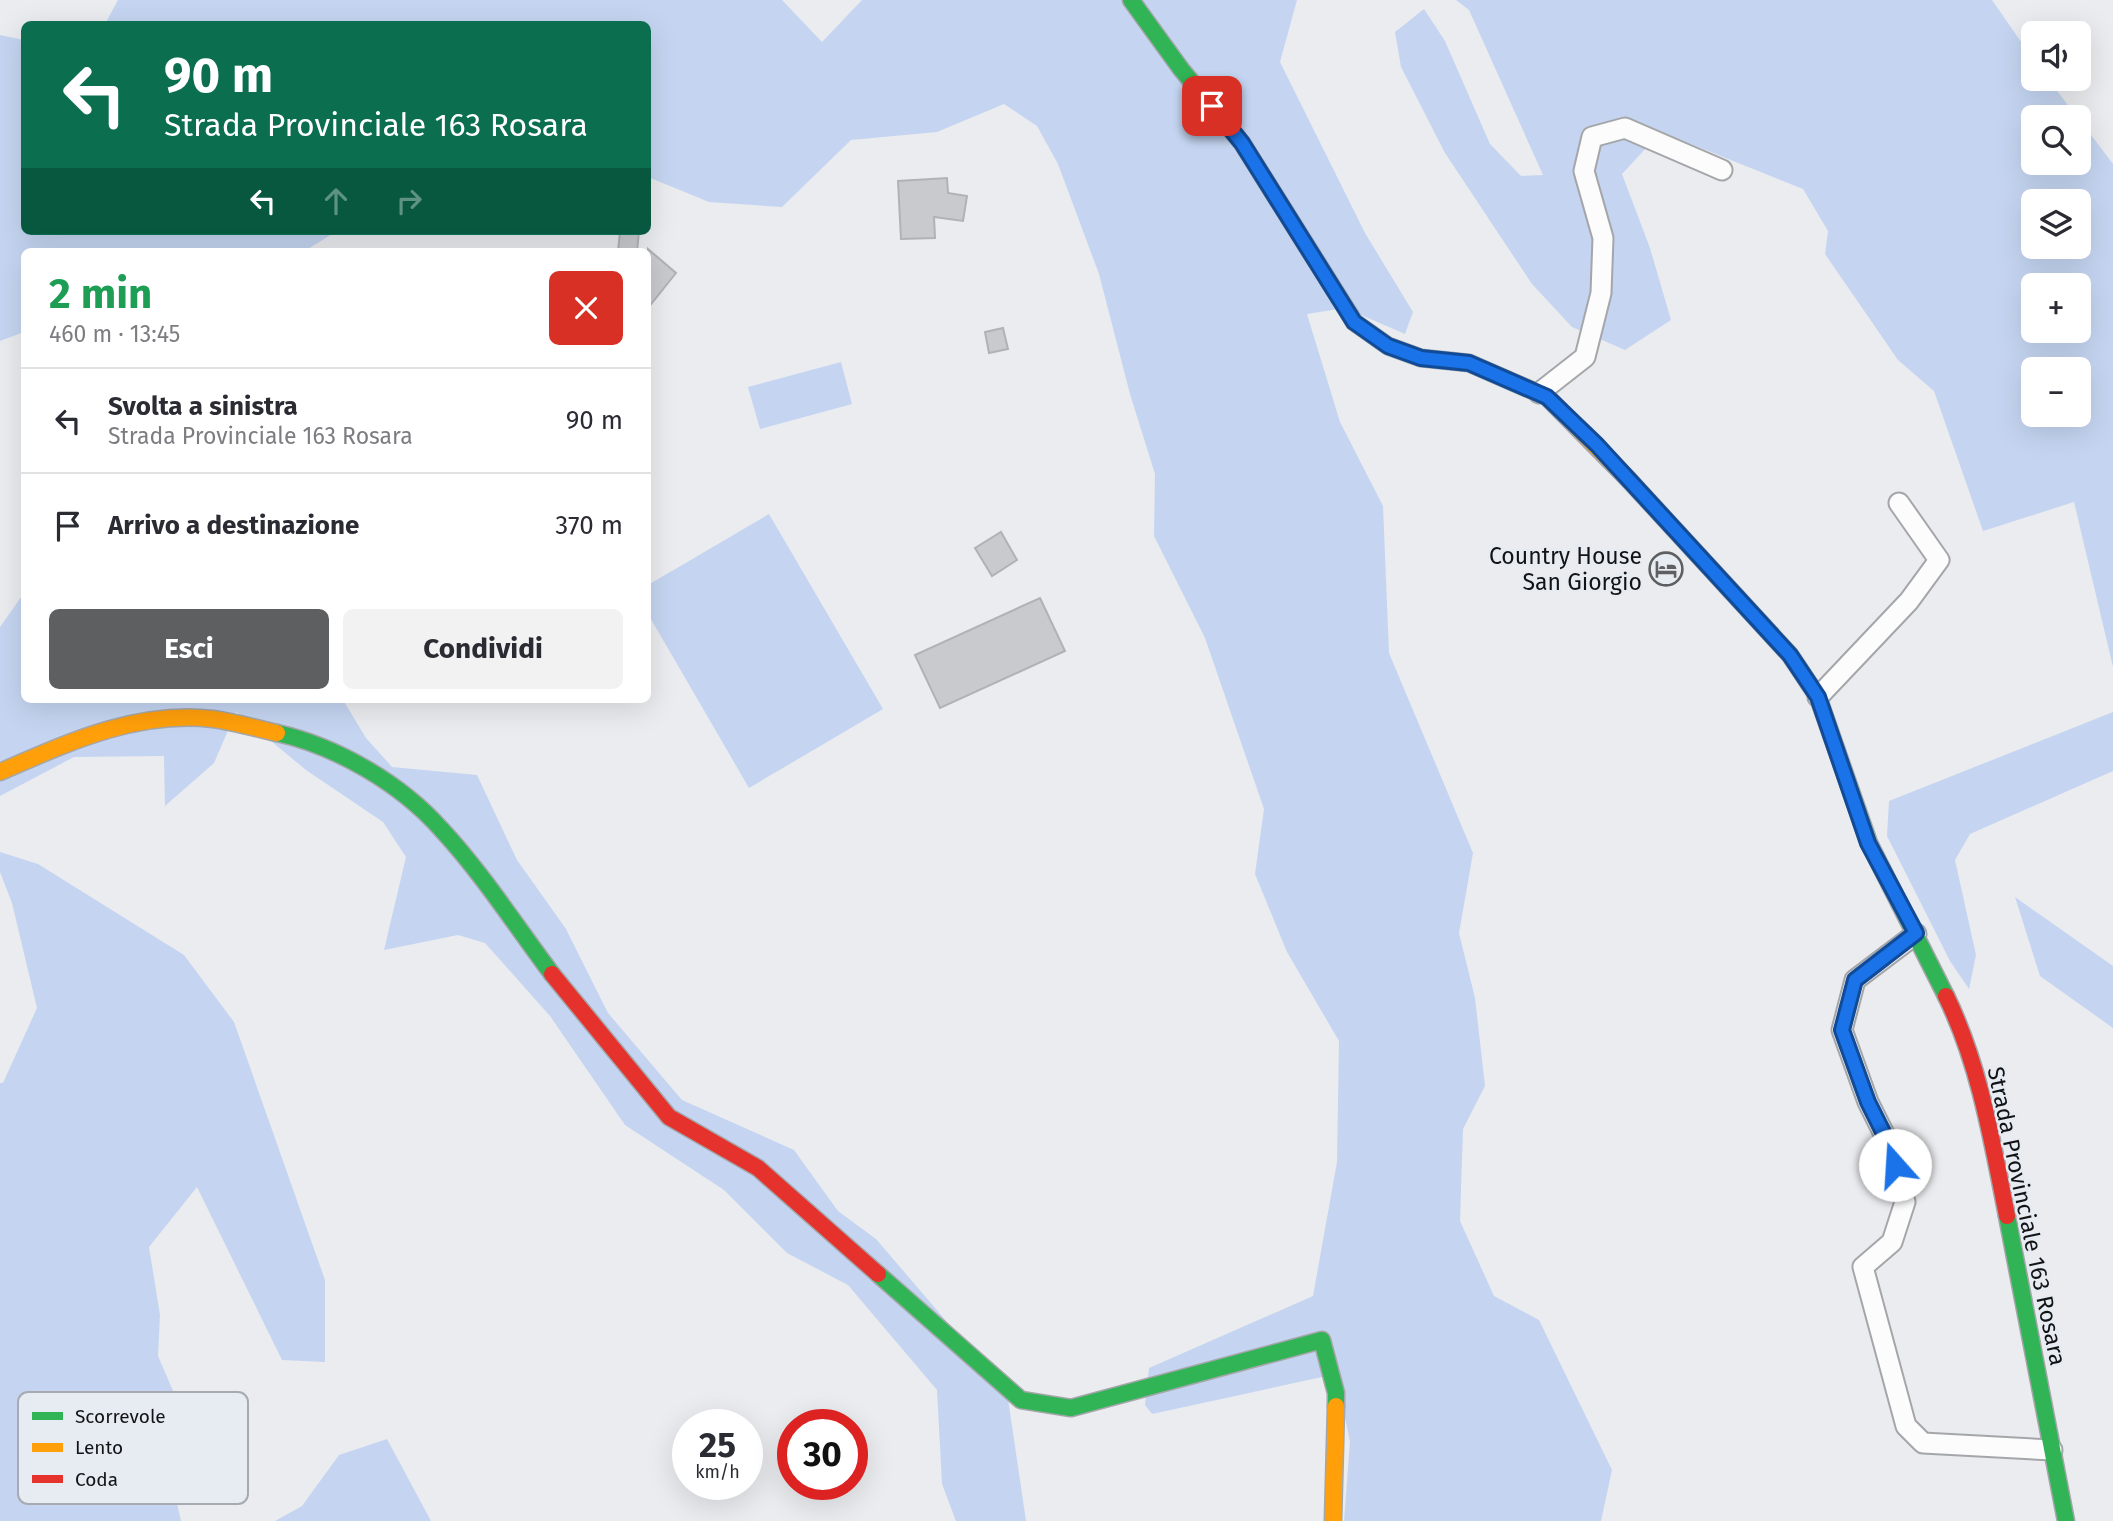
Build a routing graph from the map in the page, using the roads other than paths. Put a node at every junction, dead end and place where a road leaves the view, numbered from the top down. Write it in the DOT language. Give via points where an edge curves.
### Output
graph roads {
  1 [pos="1131,0"];
  2 [pos="1721,170"];
  3 [pos="1539,393"];
  4 [pos="1899,503"];
  5 [pos="1818,697"];
  6 [pos="0,772"];
  7 [pos="1916,933"];
  8 [pos="2052,1450"];
  9 [pos="1333,1521"];
  10 [pos="2066,1521"];
  1 -- 3 [label="street, Strada Provinciale 163 Rosara" via="1242,143 1354,322 1388,346 1421,358 1469,363"];
  2 -- 3 [label="street" via="1625,128 1592,137 1584,171 1603,238 1601,293 1585,356"];
  3 -- 5 [label="street, Strada Provinciale 163 Rosara" via="1597,445 1790,655"];
  4 -- 5 [label="street" via="1940,560 1909,601"];
  5 -- 7 [label="street, Strada Provinciale 163 Rosara" via="1868,843"];
  6 -- 9 [label="street" via="89,734 155,719 212,719 304,739 362,766 441,828 580,1011 669,1117 758,1168 1021,1400 1071,1408 1322,1340 1336,1393"];
  7 -- 8 [label="street, Strada Provinciale 163 Rosara" via="1957,1019 1984,1097"];
  7 -- 8 [label="street" via="1855,980 1842,1030 1868,1102 1890,1146 1905,1202 1892,1242 1863,1267 1906,1426 1923,1443"];
  8 -- 10 [label="street, Strada Provinciale 163 Rosara"];
}
